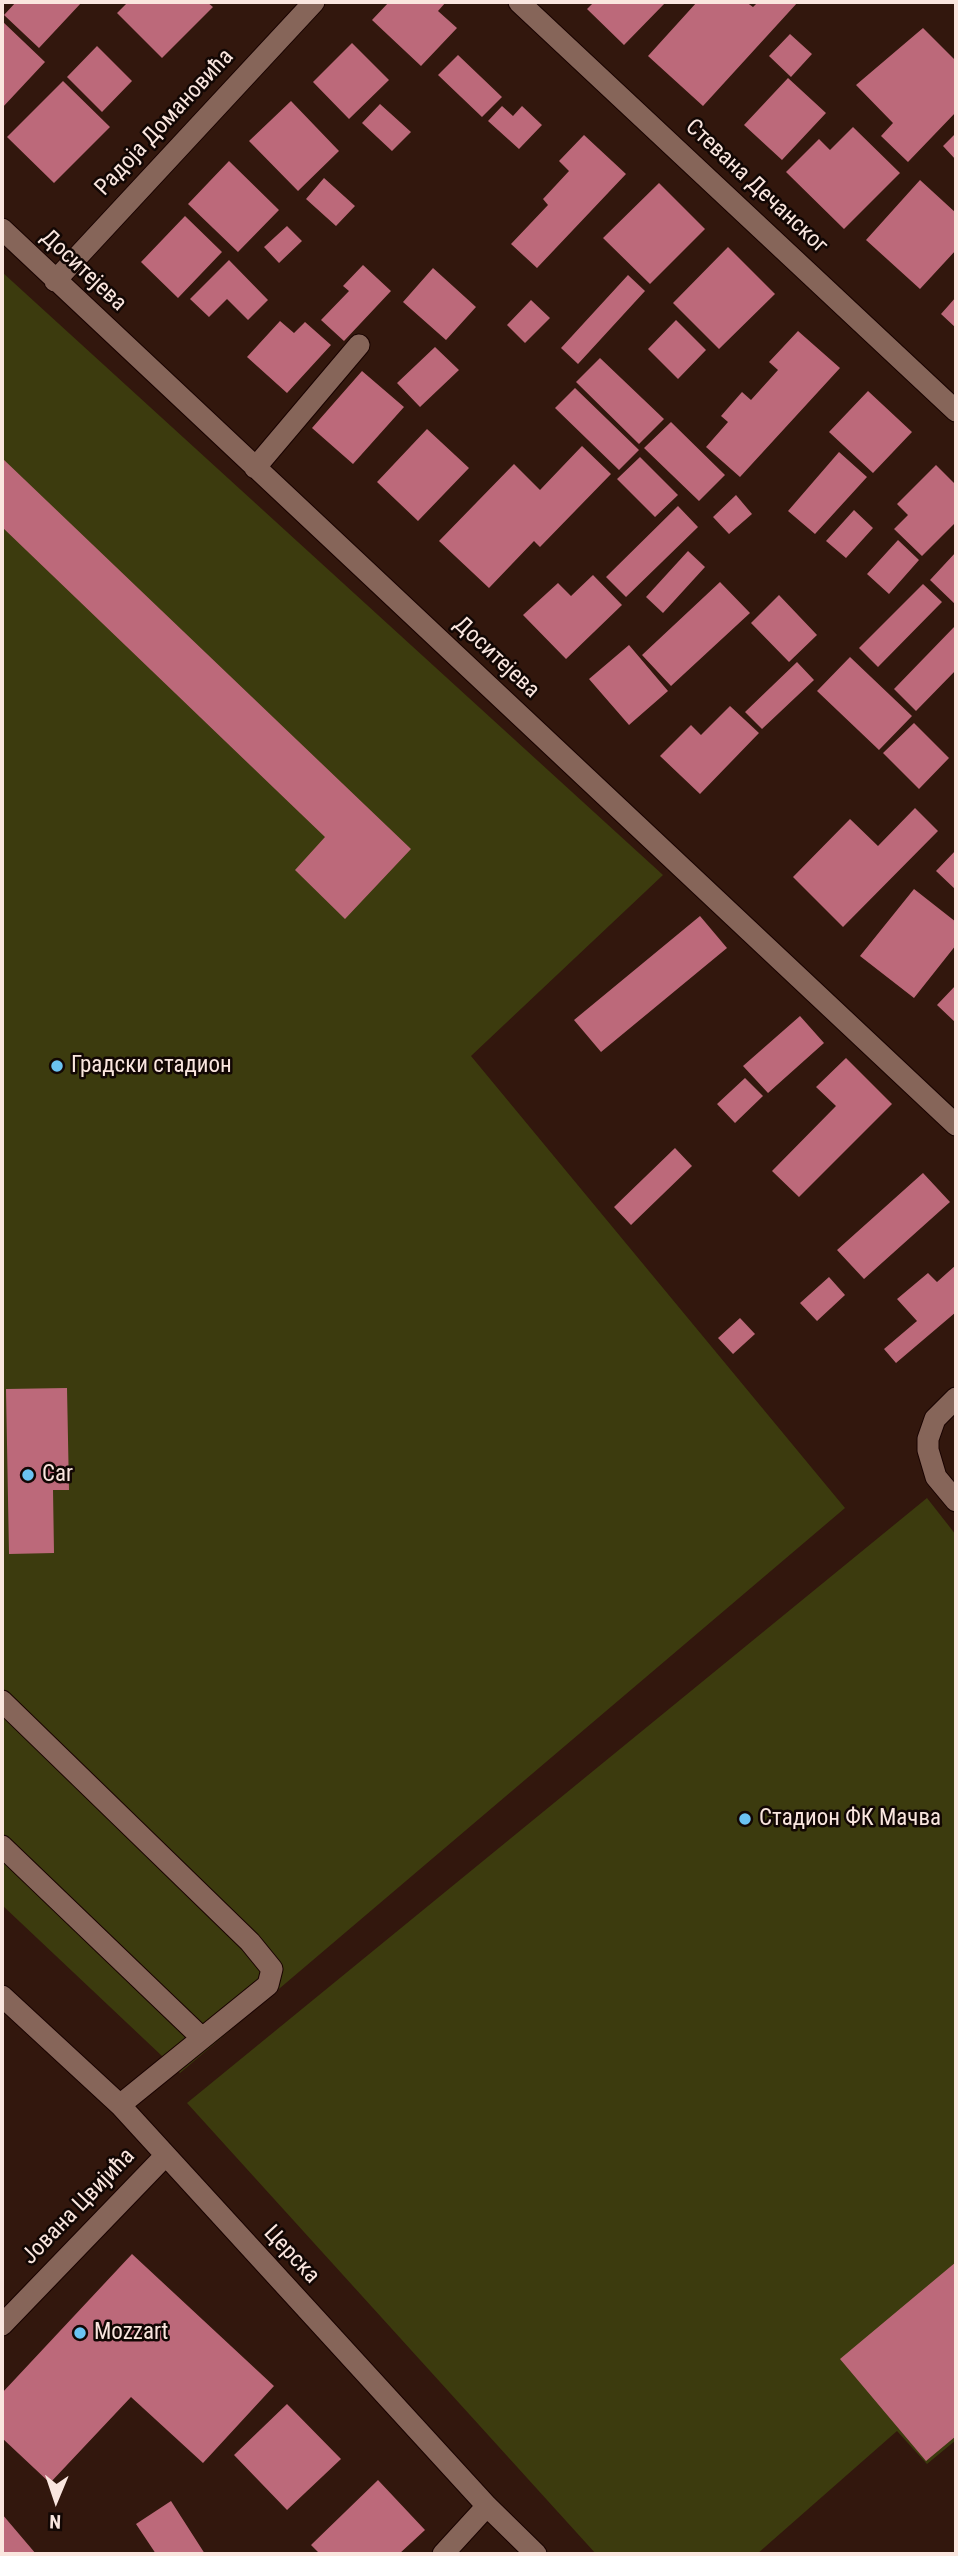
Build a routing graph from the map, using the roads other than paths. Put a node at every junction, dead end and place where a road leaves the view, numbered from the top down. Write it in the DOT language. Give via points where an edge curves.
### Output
graph roads {
  1 [pos="314,2"];
  2 [pos="519,2"];
  3 [pos="2,229"];
  4 [pos="55,281"];
  5 [pos="359,345"];
  6 [pos="956,411"];
  7 [pos="255,468"];
  8 [pos="956,1125"];
  9 [pos="956,1398"];
  10 [pos="956,1501"];
  11 [pos="2,1701"];
  12 [pos="2,1846"];
  13 [pos="2,1996"];
  14 [pos="202,2038"];
  15 [pos="120,2105"];
  16 [pos="165,2156"];
  17 [pos="2,2325"];
  18 [pos="487,2506"];
  19 [pos="443,2554"];
  20 [pos="536,2554"];
  1 -- 4 [label="street, Радоја Домановића"];
  2 -- 6 [label="street, Стевана Дечанског"];
  3 -- 4 [label="street, Доситејева"];
  4 -- 7 [label="street, Доситејева"];
  5 -- 7 [label="street"];
  7 -- 8 [label="street, Доситејева"];
  9 -- 10 [label="street" via="935,1419 928,1439 936,1477"];
  11 -- 14 [label="street" via="250,1942 272,1969 268,1985"];
  12 -- 14 [label="street"];
  13 -- 15 [label="street, Церска"];
  14 -- 15 [label="street"];
  15 -- 16 [label="street, Церска"];
  16 -- 17 [label="street, Јована Цвијића"];
  16 -- 18 [label="street, Церска"];
  18 -- 19 [label="street"];
  18 -- 20 [label="street, Церска"];
}
